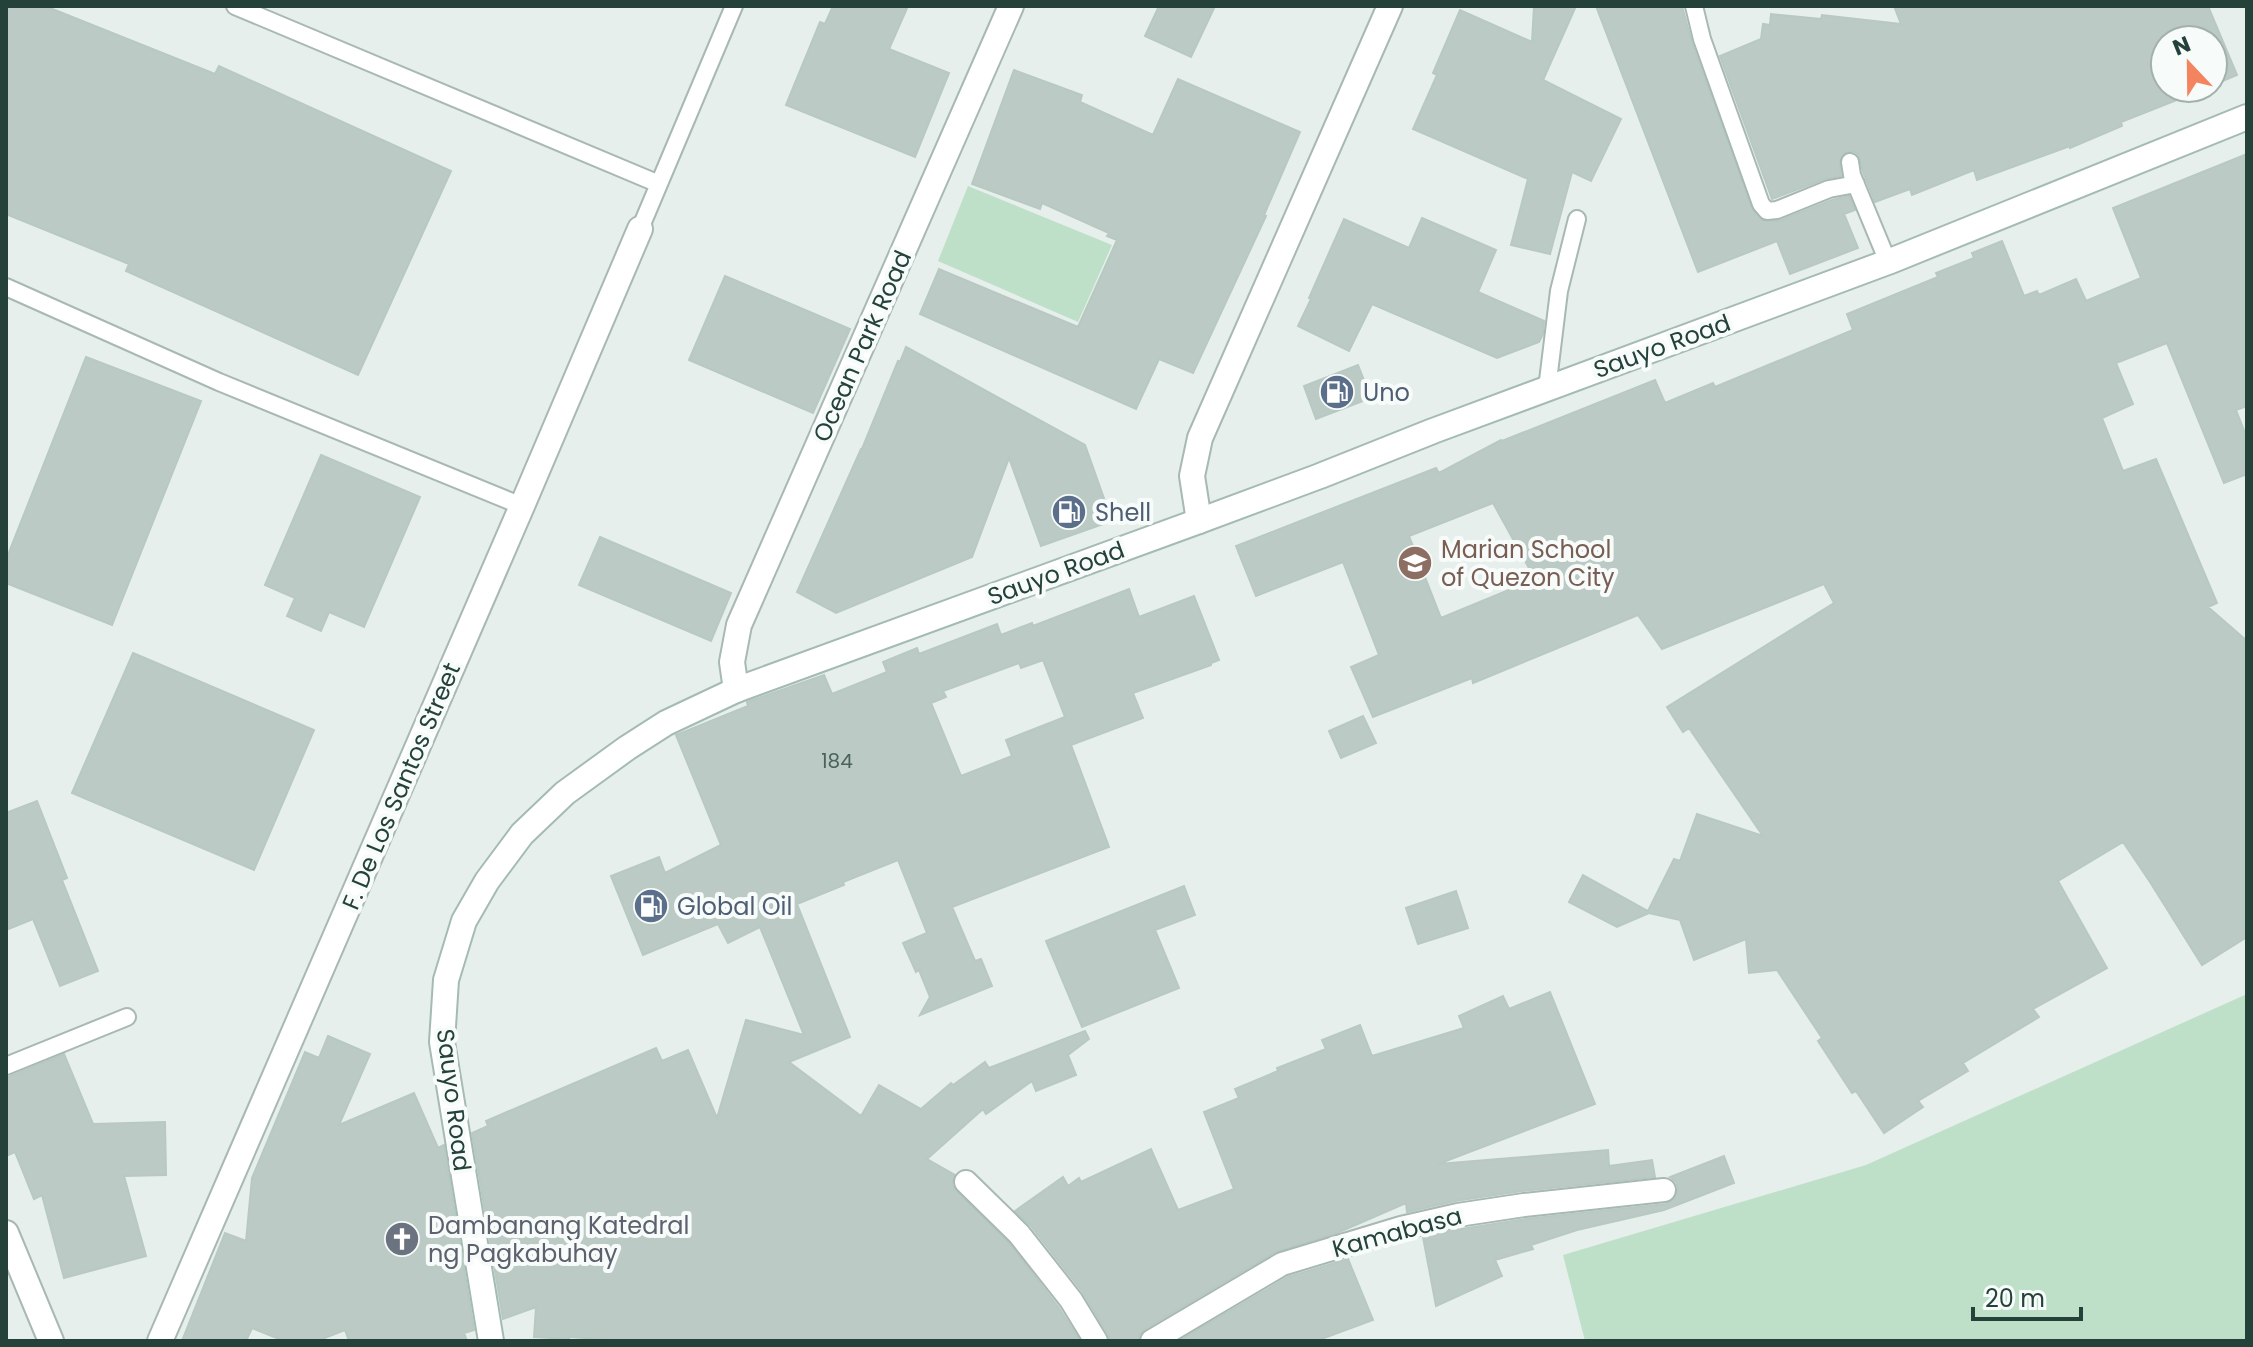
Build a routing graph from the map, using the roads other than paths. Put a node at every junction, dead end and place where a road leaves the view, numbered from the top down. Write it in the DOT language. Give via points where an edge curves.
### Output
graph roads {
  1 [pos="235,6"];
  2 [pos="734,6"];
  3 [pos="1011,6"];
  4 [pos="1390,6"];
  5 [pos="1694,6"];
  6 [pos="2247,117"];
  7 [pos="1850,162"];
  8 [pos="659,184"];
  9 [pos="1856,184"];
  10 [pos="1577,219"];
  11 [pos="640,229"];
  12 [pos="1888,262"];
  13 [pos="6,287"];
  14 [pos="1547,389"];
  15 [pos="522,506"];
  16 [pos="1199,521"];
  17 [pos="736,690"];
  18 [pos="127,1017"];
  19 [pos="6,1066"];
  20 [pos="966,1182"];
  21 [pos="1664,1190"];
  22 [pos="6,1233"];
  23 [pos="51,1341"];
  24 [pos="160,1341"];
  25 [pos="491,1341"];
  26 [pos="1096,1341"];
  27 [pos="1152,1341"];
  1 -- 8 [label="lane"];
  2 -- 8 [label="lane"];
  3 -- 17 [label="street, Ocean Park Road" via="739,625 732,662"];
  4 -- 16 [label="street" via="1200,438 1192,476"];
  5 -- 9 [label="lane" via="1767,211"];
  6 -- 12 [label="street, Sauyo Road"];
  7 -- 9 [label="lane"];
  8 -- 11 [label="lane"];
  9 -- 12 [label="lane"];
  10 -- 14 [label="lane" via="1559,291"];
  11 -- 15 [label="street, F. De Los Santos Street"];
  12 -- 14 [label="street, Sauyo Road"];
  13 -- 15 [label="lane" via="219,382"];
  14 -- 16 [label="street, Sauyo Road"];
  15 -- 24 [label="street, F. De Los Santos Street"];
  16 -- 17 [label="street, Sauyo Road"];
  17 -- 25 [label="street, Sauyo Road" via="666,723 565,793 522,834 464,921 446,980 442,1042"];
  18 -- 19 [label="lane"];
  20 -- 26 [label="street" via="1019,1234"];
  21 -- 27 [label="street, Kamabasa" via="1524,1205 1401,1228 1282,1264"];
  22 -- 23 [label="street"];
}
